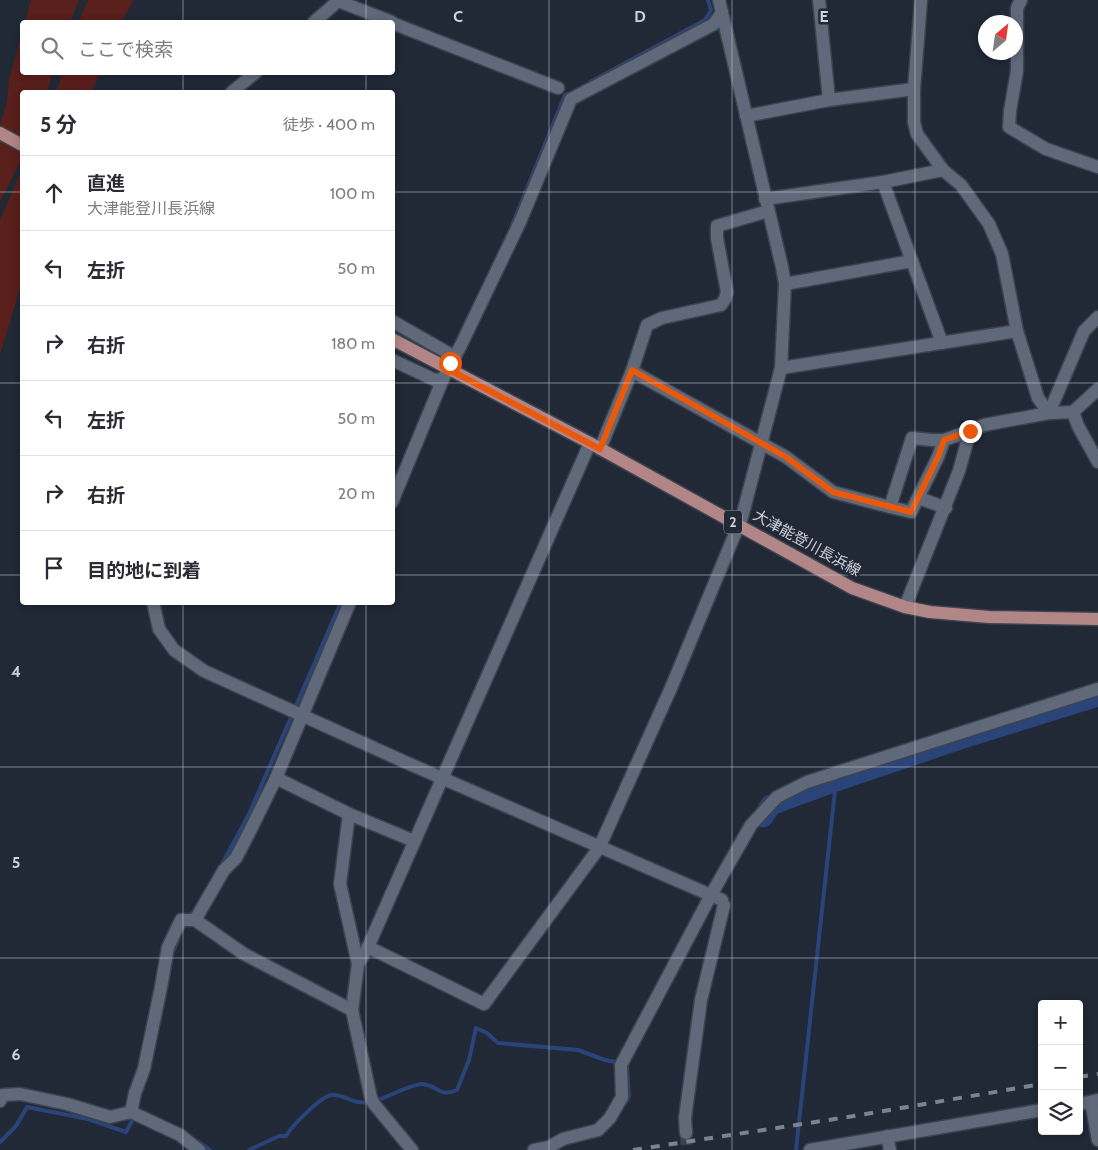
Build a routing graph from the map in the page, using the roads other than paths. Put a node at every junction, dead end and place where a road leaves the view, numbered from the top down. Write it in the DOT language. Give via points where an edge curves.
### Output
graph roads {
  1 [pos="819,0"];
  2 [pos="920,0"];
  3 [pos="1021,0"];
  4 [pos="720,6"];
  5 [pos="316,20"];
  6 [pos="385,20"];
  7 [pos="395,24"];
  8 [pos="252,75"];
  9 [pos="558,88"];
  10 [pos="914,89"];
  11 [pos="234,90"];
  12 [pos="829,100"];
  13 [pos="746,116"];
  14 [pos="0,133"];
  15 [pos="20,144"];
  16 [pos="1098,167"];
  17 [pos="943,170"];
  18 [pos="883,182"];
  19 [pos="767,205"];
  20 [pos="912,262"];
  21 [pos="785,284"];
  22 [pos="1098,317"];
  23 [pos="395,323"];
  24 [pos="1017,331"];
  25 [pos="395,341"];
  26 [pos="942,343"];
  27 [pos="455,357"];
  28 [pos="395,361"];
  29 [pos="781,368"];
  30 [pos="632,370"];
  31 [pos="445,374"];
  32 [pos="1098,389"];
  33 [pos="1072,412"];
  34 [pos="1049,413"];
  35 [pos="970,431"];
  36 [pos="944,440"];
  37 [pos="762,443"];
  38 [pos="595,446"];
  39 [pos="1098,462"];
  40 [pos="395,495"];
  41 [pos="919,498"];
  42 [pos="890,507"];
  43 [pos="946,508"];
  44 [pos="739,525"];
  45 [pos="154,605"];
  46 [pos="349,605"];
  47 [pos="905,606"];
  48 [pos="1098,619"];
  49 [pos="1098,688"];
  50 [pos="296,712"];
  51 [pos="276,778"];
  52 [pos="442,778"];
  53 [pos="349,814"];
  54 [pos="414,841"];
  55 [pos="599,848"];
  56 [pos="719,900"];
  57 [pos="195,920"];
  58 [pos="368,947"];
  59 [pos="358,964"];
  60 [pos="352,1010"];
  61 [pos="0,1101"];
  62 [pos="1089,1102"];
  63 [pos="1038,1111"];
  64 [pos="134,1114"];
  65 [pos="686,1133"];
  66 [pos="888,1136"];
  67 [pos="1098,1140"];
  68 [pos="199,1150"];
  69 [pos="412,1150"];
  70 [pos="534,1150"];
  71 [pos="810,1150"];
  72 [pos="890,1150"];
  1 -- 12 [label="street"];
  2 -- 10 [label="street"];
  3 -- 16 [label="street" via="1017,8 1017,71 1009,128 1046,149"];
  4 -- 13 [label="street"];
  4 -- 27 [label="street" via="714,24 571,98 520,222"];
  5 -- 6 [label="street" via="338,1"];
  7 -- 9 [label="street"];
  8 -- 11 [label="street"];
  10 -- 12 [label="street"];
  10 -- 17 [label="street" via="917,134"];
  12 -- 13 [label="street"];
  13 -- 19 [label="street"];
  14 -- 15 [label="main road"];
  17 -- 18 [label="street"];
  17 -- 24 [label="street" via="961,185 989,224 1002,254"];
  18 -- 19 [label="street"];
  18 -- 20 [label="street"];
  19 -- 21 [label="street"];
  19 -- 30 [label="street" via="717,226 727,292 721,305 662,318 647,325"];
  20 -- 21 [label="street"];
  20 -- 26 [label="street"];
  21 -- 29 [label="street"];
  22 -- 34 [label="street" via="1084,331"];
  23 -- 27 [label="street"];
  24 -- 26 [label="street"];
  24 -- 34 [label="street" via="1038,398"];
  25 -- 31 [label="main road, 大津能登川長浜線 / 2"];
  26 -- 29 [label="street"];
  27 -- 31 [label="street"];
  28 -- 31 [label="street" via="435,380"];
  29 -- 37 [label="street"];
  30 -- 37 [label="street"];
  30 -- 38 [label="street"];
  31 -- 38 [label="main road, 大津能登川長浜線 / 2"];
  31 -- 40 [label="street"];
  32 -- 33 [label="street"];
  33 -- 34 [label="street"];
  33 -- 39 [label="street"];
  34 -- 35 [label="street" via="984,425"];
  35 -- 36 [label="street"];
  35 -- 43 [label="street"];
  36 -- 41 [label="street"];
  36 -- 42 [label="street" via="912,438"];
  37 -- 42 [label="street" via="833,492"];
  37 -- 44 [label="street"];
  38 -- 44 [label="main road, 大津能登川長浜線 / 2"];
  38 -- 52 [label="street"];
  41 -- 42 [label="street" via="911,512"];
  41 -- 43 [label="street"];
  43 -- 47 [label="street"];
  44 -- 47 [label="main road, 大津能登川長浜線 / 2" via="852,588"];
  44 -- 55 [label="street"];
  45 -- 50 [label="street" via="159,629 174,650 204,671"];
  46 -- 50 [label="street"];
  47 -- 48 [label="main road, 大津能登川長浜線 / 2" via="930,612 989,617"];
  49 -- 56 [label="street" via="807,782 776,797 752,825"];
  50 -- 51 [label="street"];
  50 -- 52 [label="street"];
  51 -- 53 [label="street"];
  51 -- 57 [label="street" via="236,858 224,870"];
  52 -- 54 [label="street"];
  52 -- 55 [label="street"];
  53 -- 54 [label="street"];
  53 -- 59 [label="street" via="340,884"];
  54 -- 58 [label="street"];
  55 -- 56 [label="street"];
  55 -- 58 [label="street" via="484,1004"];
  56 -- 65 [label="street" via="701,1000 685,1118"];
  56 -- 70 [label="street" via="621,1065 622,1097 610,1118 598,1130 563,1139 550,1148"];
  57 -- 60 [label="street" via="244,954"];
  57 -- 64 [label="street" via="181,920 168,947 144,1069 135,1093"];
  58 -- 59 [label="street"];
  59 -- 60 [label="street"];
  60 -- 69 [label="street" via="373,1102"];
  61 -- 64 [label="street" via="3,1094 20,1094 110,1117"];
  62 -- 67 [label="street"];
  63 -- 66 [label="street"];
  64 -- 68 [label="street" via="180,1134"];
  66 -- 71 [label="street"];
  66 -- 72 [label="street"];
}
